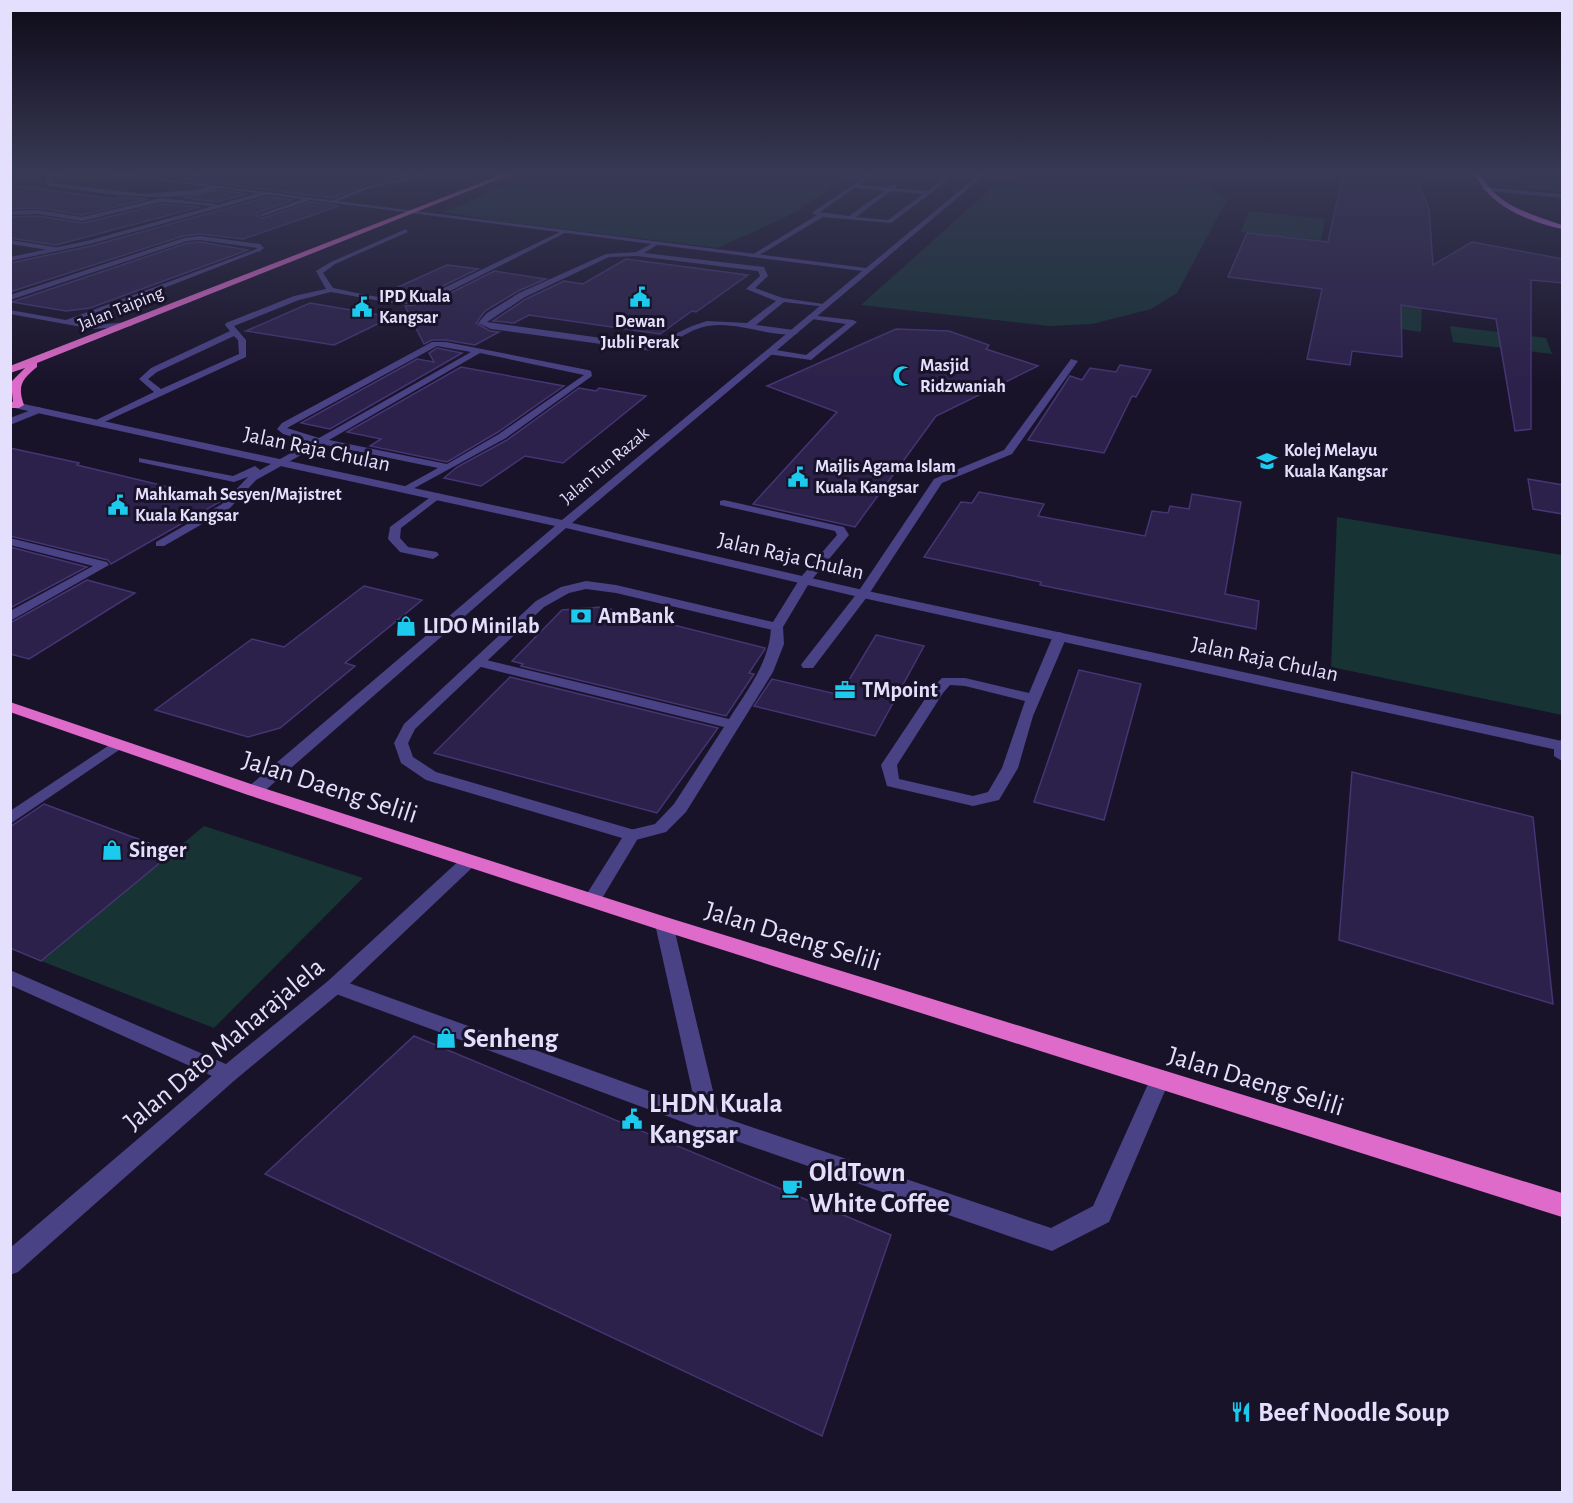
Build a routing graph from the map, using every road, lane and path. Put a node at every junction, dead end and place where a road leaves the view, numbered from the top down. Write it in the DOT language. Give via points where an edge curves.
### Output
graph roads {
  1 [pos="17,243"];
  2 [pos="87,243"];
  3 [pos="174,243"];
  4 [pos="239,243"];
  5 [pos="336,243"];
  6 [pos="378,243"];
  7 [pos="541,243"];
  8 [pos="648,243"];
  9 [pos="775,243"];
  10 [pos="900,243"];
  11 [pos="655,244"];
  12 [pos="55,249"];
  13 [pos="637,254"];
  14 [pos="754,256"];
  15 [pos="10,257"];
  16 [pos="868,270"];
  17 [pos="331,290"];
  18 [pos="10,298"];
  19 [pos="782,300"];
  20 [pos="826,305"];
  21 [pos="11,313"];
  22 [pos="812,317"];
  23 [pos="68,322"];
  24 [pos="131,323"];
  25 [pos="749,326"];
  26 [pos="93,327"];
  27 [pos="235,332"];
  28 [pos="794,332"];
  29 [pos="89,339"];
  30 [pos="478,351"];
  31 [pos="770,352"];
  32 [pos="45,358"];
  33 [pos="1074,361"];
  34 [pos="10,370"];
  35 [pos="160,393"];
  36 [pos="13,405"];
  37 [pos="39,410"];
  38 [pos="10,422"];
  39 [pos="97,422"];
  40 [pos="320,441"];
  41 [pos="143,460"];
  42 [pos="276,461"];
  43 [pos="448,467"];
  44 [pos="405,489"];
  45 [pos="436,496"];
  46 [pos="724,503"];
  47 [pos="564,524"];
  48 [pos="10,541"];
  49 [pos="160,544"];
  50 [pos="434,555"];
  51 [pos="805,580"];
  52 [pos="862,594"];
  53 [pos="10,617"];
  54 [pos="777,627"];
  55 [pos="1060,636"];
  56 [pos="478,662"];
  57 [pos="808,665"];
  58 [pos="1034,699"];
  59 [pos="10,707"];
  60 [pos="733,725"];
  61 [pos="117,745"];
  62 [pos="1562,749"];
  63 [pos="254,791"];
  64 [pos="10,819"];
  65 [pos="632,835"];
  66 [pos="469,861"];
  67 [pos="592,900"];
  68 [pos="664,924"];
  69 [pos="10,977"];
  70 [pos="335,986"];
  71 [pos="228,1074"];
  72 [pos="1160,1079"];
  73 [pos="710,1122"];
  74 [pos="1563,1204"];
  75 [pos="10,1264"];
  1 -- 12 [label="street"];
  2 -- 12 [label="street"];
  3 -- 18 [label="street"];
  4 -- 23 [label="street" via="261,248"];
  5 -- 24 [label="highway, Jalan Taiping"];
  6 -- 17 [label="street" via="320,273"];
  7 -- 17 [label="street" via="427,299 391,301"];
  8 -- 11 [label="street"];
  9 -- 14 [label="street"];
  10 -- 16 [label="street, Jalan Tun Razak"];
  11 -- 13 [label="street"];
  11 -- 14 [label="street"];
  12 -- 15 [label="street"];
  13 -- 19 [label="street" via="761,269 764,276 750,289"];
  13 -- 25 [label="street" via="608,255 522,295 482,323 652,348 706,323"];
  14 -- 16 [label="street"];
  16 -- 20 [label="street, Jalan Tun Razak"];
  17 -- 27 [label="street" via="297,298 229,325"];
  19 -- 20 [label="street"];
  19 -- 25 [label="street"];
  20 -- 22 [label="street, Jalan Tun Razak"];
  21 -- 23 [label="street"];
  22 -- 28 [label="street, Jalan Tun Razak"];
  22 -- 31 [label="street" via="853,322 808,358"];
  23 -- 26 [label="street"];
  24 -- 26 [label="street"];
  24 -- 29 [label="highway, Jalan Taiping"];
  25 -- 28 [label="street"];
  26 -- 29 [label="street" via="97,332"];
  27 -- 35 [label="street" via="242,340 243,355"];
  27 -- 35 [label="street" via="153,370 143,379"];
  28 -- 31 [label="street, Jalan Tun Razak"];
  29 -- 32 [label="highway, Jalan Taiping"];
  30 -- 40 [label="street"];
  30 -- 40 [label="street" via="435,344 282,429"];
  30 -- 43 [label="street" via="588,376 517,428"];
  31 -- 47 [label="street, Jalan Tun Razak"];
  32 -- 34 [label="highway"];
  32 -- 36 [label="highway" via="14,383"];
  33 -- 52 [label="street" via="1008,452 938,481"];
  35 -- 39 [label="street"];
  36 -- 37 [label="street, Jalan Raja Chulan"];
  37 -- 38 [label="street"];
  37 -- 39 [label="street, Jalan Raja Chulan"];
  39 -- 42 [label="street, Jalan Raja Chulan"];
  40 -- 42 [label="street"];
  40 -- 43 [label="street"];
  41 -- 42 [label="street" via="234,479"];
  42 -- 44 [label="street, Jalan Raja Chulan"];
  42 -- 49 [label="street" via="252,478 226,506"];
  43 -- 44 [label="street"];
  44 -- 45 [label="street, Jalan Raja Chulan"];
  45 -- 47 [label="street, Jalan Raja Chulan"];
  45 -- 50 [label="street" via="396,527 394,539 404,550"];
  46 -- 51 [label="street" via="840,529 843,535"];
  47 -- 51 [label="street, Jalan Raja Chulan"];
  47 -- 63 [label="street, Jalan Tun Razak"];
  48 -- 53 [label="street" via="103,565"];
  51 -- 52 [label="street, Jalan Raja Chulan"];
  51 -- 54 [label="street"];
  52 -- 55 [label="street, Jalan Raja Chulan"];
  52 -- 57 [label="street"];
  54 -- 56 [label="street" via="586,585 566,590 540,604"];
  54 -- 60 [label="street" via="777,644 766,672"];
  55 -- 58 [label="street"];
  55 -- 62 [label="street, Jalan Raja Chulan"];
  56 -- 60 [label="street"];
  56 -- 65 [label="street" via="409,727 401,743 406,760 431,776"];
  58 -- 58 [label="street" via="1010,768 993,796 973,801 892,782 889,765 947,681"];
  59 -- 61 [label="highway, Jalan Daeng Selili"];
  60 -- 65 [label="street" via="680,808 660,828"];
  61 -- 63 [label="highway, Jalan Daeng Selili"];
  61 -- 64 [label="street"];
  63 -- 66 [label="highway, Jalan Daeng Selili"];
  65 -- 67 [label="street"];
  66 -- 67 [label="highway, Jalan Daeng Selili"];
  66 -- 70 [label="street, Jalan Dato Maharajalela"];
  67 -- 68 [label="highway, Jalan Daeng Selili"];
  68 -- 72 [label="highway, Jalan Daeng Selili"];
  68 -- 73 [label="street"];
  69 -- 71 [label="street"];
  70 -- 71 [label="street, Jalan Dato Maharajalela"];
  70 -- 73 [label="street"];
  71 -- 75 [label="street, Jalan Dato Maharajalela"];
  72 -- 73 [label="street" via="1101,1214 1052,1240"];
  72 -- 74 [label="highway, Jalan Daeng Selili"];
}
